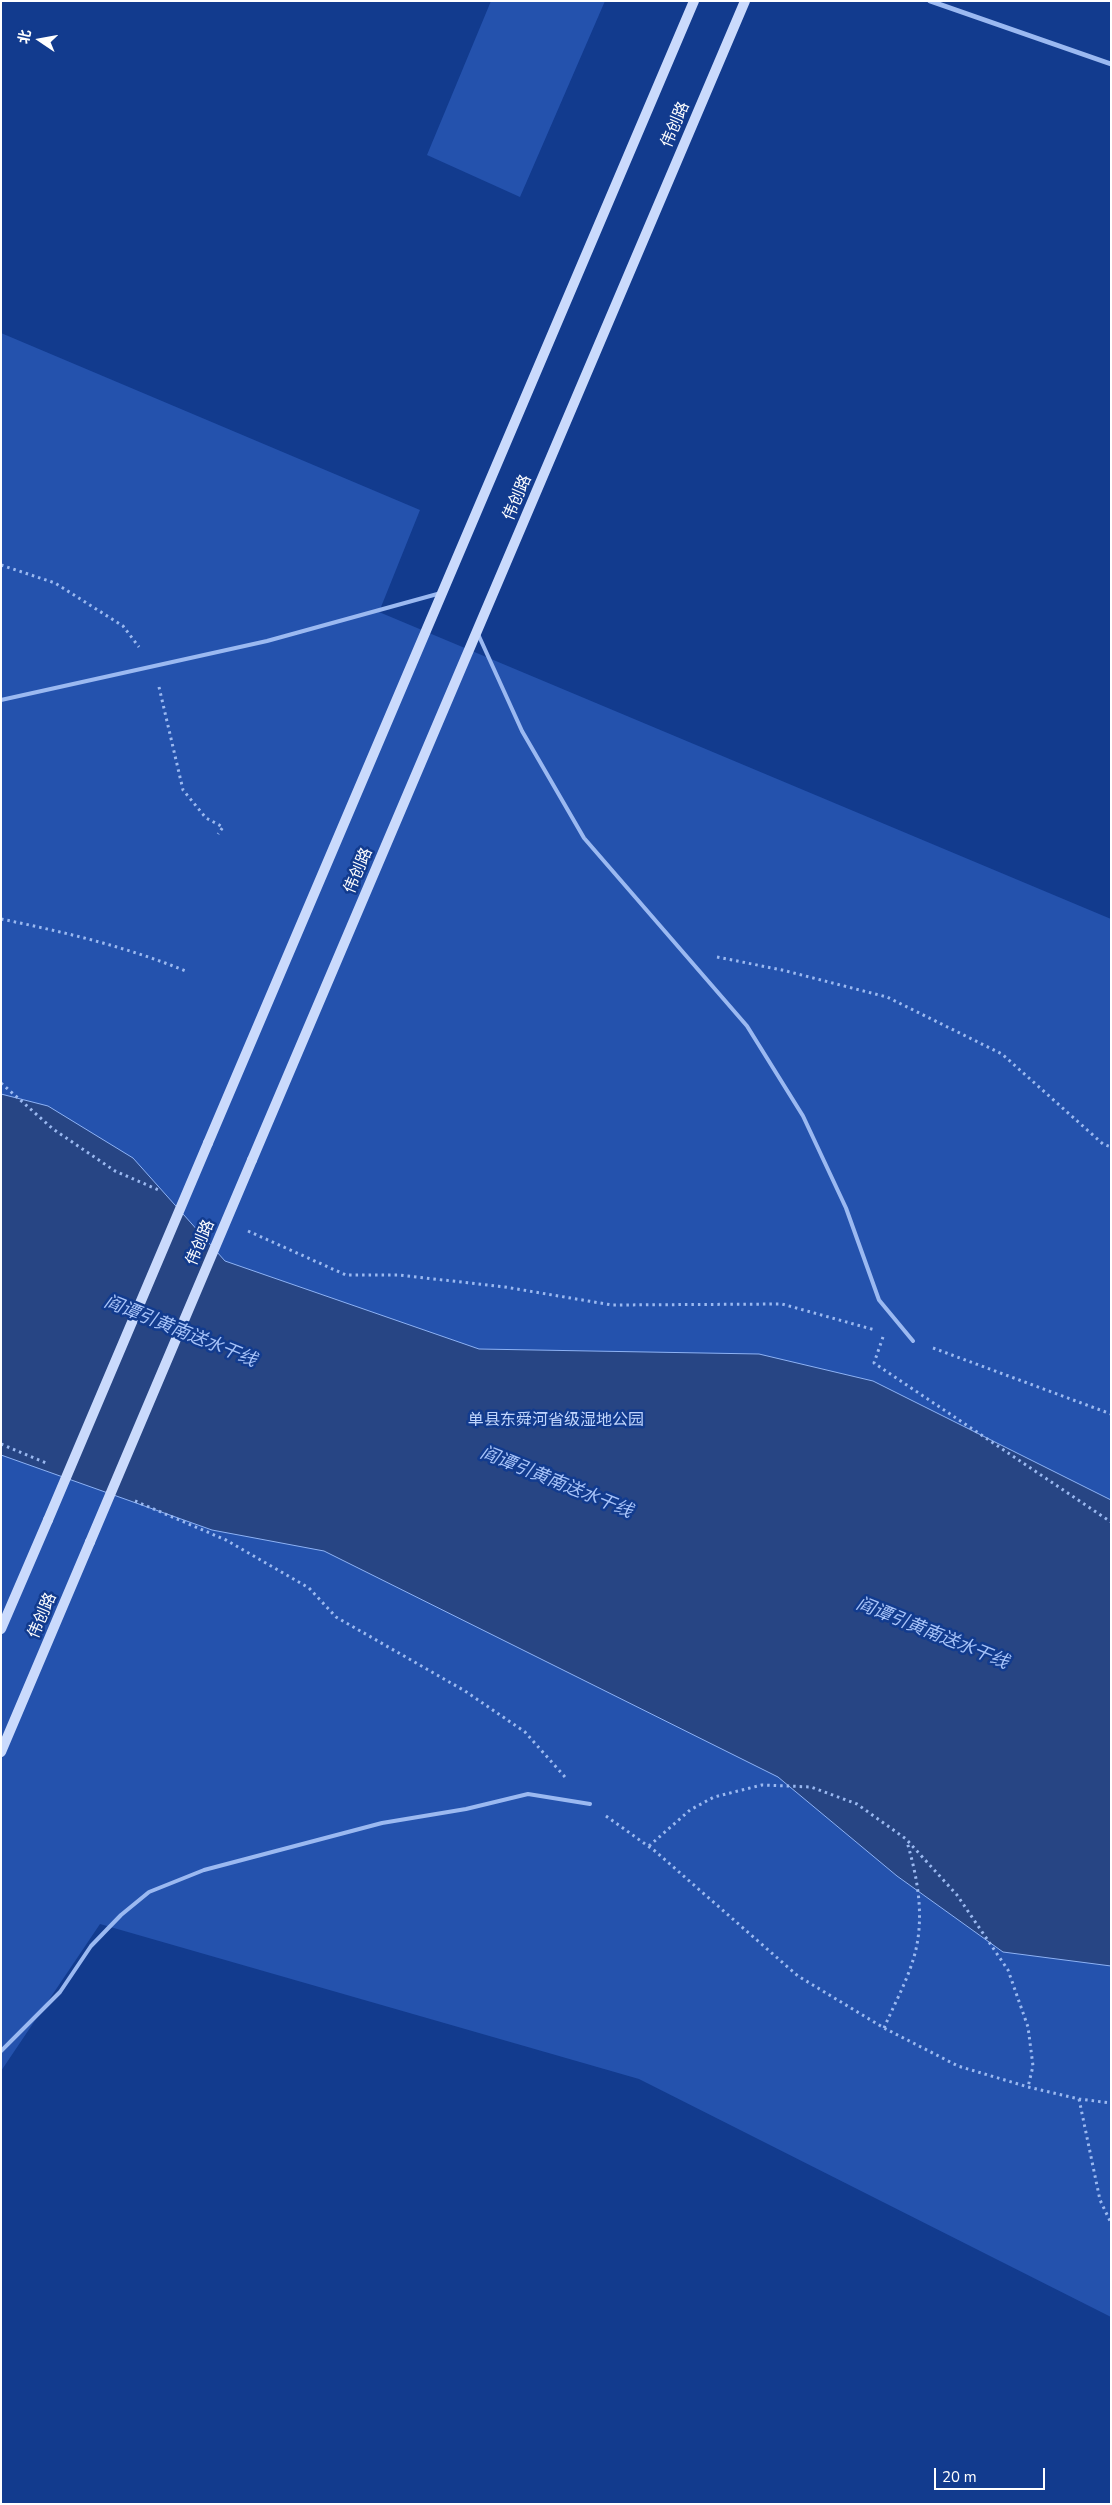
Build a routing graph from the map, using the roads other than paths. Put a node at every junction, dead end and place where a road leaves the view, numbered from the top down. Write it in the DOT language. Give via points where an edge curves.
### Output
graph roads {
  1 [pos="694,1"];
  2 [pos="745,1"];
  3 [pos="930,1"];
  4 [pos="1111,64"];
  5 [pos="442,593"];
  6 [pos="477,632"];
  7 [pos="1,700"];
  8 [pos="913,1341"];
  9 [pos="1,1628"];
  10 [pos="1,1752"];
  11 [pos="590,1804"];
  12 [pos="1,2051"];
  1 -- 5 [label="street, 伟创路"];
  2 -- 6 [label="street, 伟创路"];
  3 -- 4 [label="street"];
  5 -- 7 [label="lane" via="267,641"];
  5 -- 9 [label="street, 伟创路, bridge"];
  6 -- 8 [label="lane" via="522,731 584,838 747,1026 803,1116 846,1208 879,1300"];
  6 -- 10 [label="street, 伟创路, bridge"];
  11 -- 12 [label="lane" via="528,1794 373,1826 204,1870 149,1892 91,1946 60,1992"];
}
